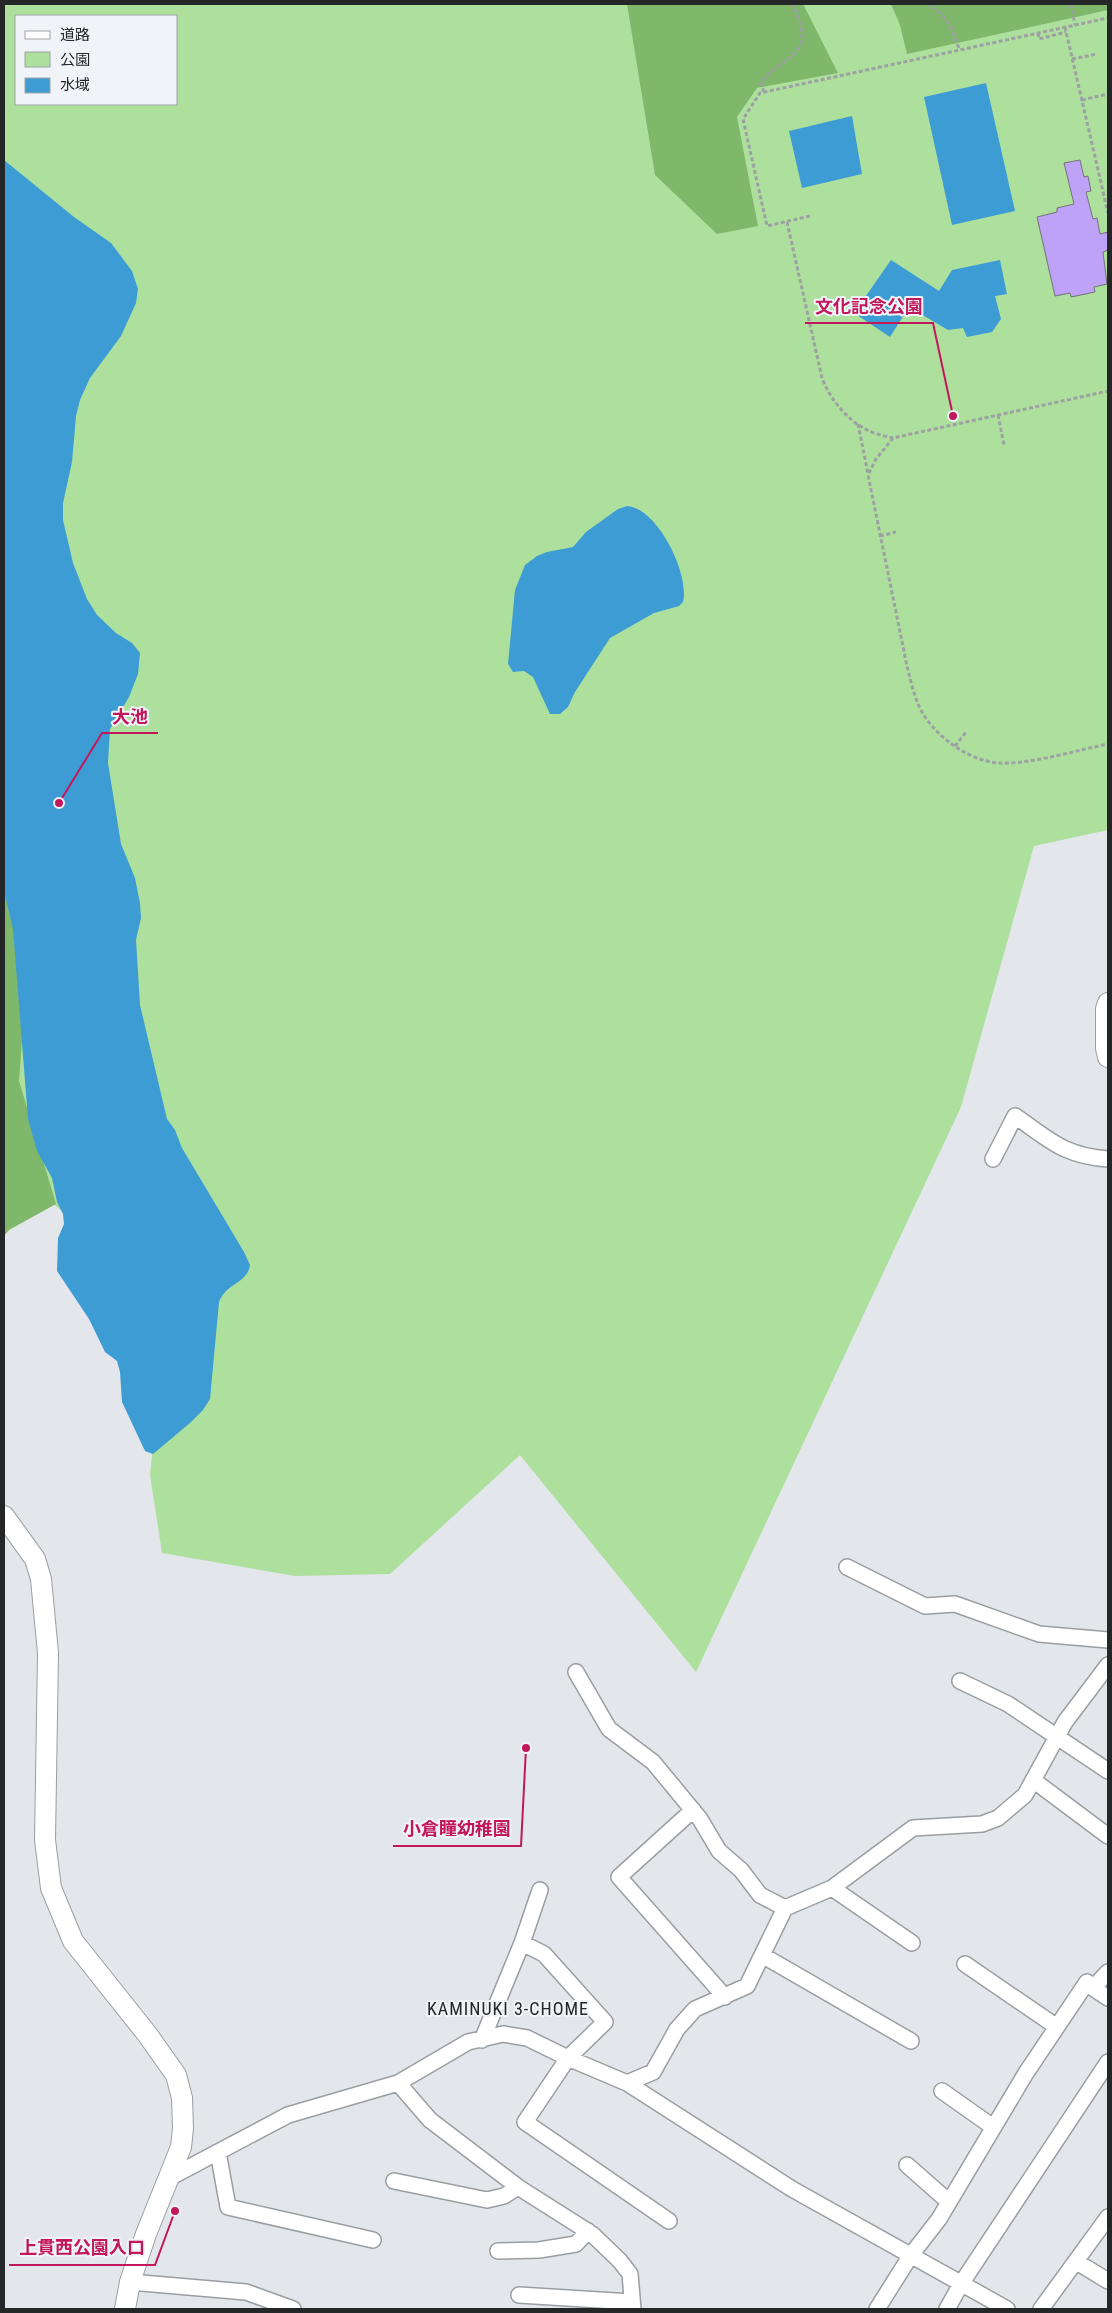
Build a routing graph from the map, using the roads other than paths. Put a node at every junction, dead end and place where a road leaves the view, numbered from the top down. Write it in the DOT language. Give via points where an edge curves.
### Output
graph roads {
  1 [pos="1108,1003"];
  2 [pos="1108,1057"];
  3 [pos="993,1159"];
  4 [pos="1108,1159"];
  5 [pos="4,1516"];
  6 [pos="847,1567"];
  7 [pos="1108,1640"];
  8 [pos="1108,1665"];
  9 [pos="576,1672"];
  10 [pos="960,1681"];
  11 [pos="1057,1736"];
  12 [pos="1108,1771"];
  13 [pos="1034,1780"];
  14 [pos="693,1810"];
  15 [pos="1108,1836"];
  16 [pos="832,1888"];
  17 [pos="540,1890"];
  18 [pos="785,1908"];
  19 [pos="522,1943"];
  20 [pos="912,1943"];
  21 [pos="762,1955"];
  22 [pos="965,1964"];
  23 [pos="1108,1972"];
  24 [pos="1093,1988"];
  25 [pos="725,1997"];
  26 [pos="1108,1998"];
  27 [pos="1057,2027"];
  28 [pos="482,2040"];
  29 [pos="911,2041"];
  30 [pos="568,2058"];
  31 [pos="1108,2062"];
  32 [pos="398,2083"];
  33 [pos="627,2083"];
  34 [pos="942,2091"];
  35 [pos="993,2127"];
  36 [pos="218,2152"];
  37 [pos="907,2165"];
  38 [pos="169,2178"];
  39 [pos="394,2181"];
  40 [pos="518,2187"];
  41 [pos="949,2202"];
  42 [pos="1108,2217"];
  43 [pos="669,2220"];
  44 [pos="588,2231"];
  45 [pos="373,2240"];
  46 [pos="498,2251"];
  47 [pos="911,2255"];
  48 [pos="1077,2262"];
  49 [pos="1108,2281"];
  50 [pos="130,2282"];
  51 [pos="961,2284"];
  52 [pos="519,2295"];
  53 [pos="632,2305"];
  54 [pos="125,2309"];
  55 [pos="293,2309"];
  56 [pos="877,2309"];
  57 [pos="947,2309"];
  58 [pos="1006,2309"];
  59 [pos="1041,2309"];
  1 -- 2 [label="street"];
  3 -- 4 [label="street" via="1015,1116 1066,1152"];
  5 -- 38 [label="street" via="35,1560 42,1589 48,1653 45,1840 51,1888 73,1941 176,2075 182,2098 183,2128"];
  6 -- 7 [label="street" via="925,1606 955,1604 1039,1634"];
  8 -- 11 [label="street"];
  9 -- 14 [label="street" via="609,1729 653,1762"];
  10 -- 11 [label="street" via="1008,1704"];
  11 -- 12 [label="street"];
  11 -- 13 [label="street"];
  13 -- 15 [label="street"];
  13 -- 16 [label="street" via="1025,1795 998,1818 982,1824 914,1828"];
  14 -- 18 [label="street" via="718,1851 741,1870 760,1895"];
  14 -- 25 [label="street" via="619,1877"];
  16 -- 18 [label="street"];
  16 -- 20 [label="street"];
  17 -- 19 [label="street"];
  18 -- 21 [label="street"];
  19 -- 28 [label="street"];
  19 -- 30 [label="street" via="544,1954 605,2022"];
  21 -- 25 [label="street" via="747,1986"];
  21 -- 29 [label="street"];
  22 -- 27 [label="street"];
  23 -- 24 [label="street"];
  24 -- 26 [label="street"];
  24 -- 27 [label="street" via="1087,1982"];
  25 -- 33 [label="street" via="695,2009 677,2028 653,2072"];
  27 -- 35 [label="street"];
  28 -- 30 [label="street" via="503,2034 528,2038"];
  28 -- 32 [label="street" via="468,2042"];
  30 -- 33 [label="street"];
  30 -- 43 [label="street" via="525,2122"];
  31 -- 51 [label="street"];
  32 -- 36 [label="street" via="288,2115"];
  32 -- 40 [label="street" via="430,2120"];
  33 -- 47 [label="street" via="792,2189"];
  34 -- 35 [label="street"];
  35 -- 41 [label="street"];
  36 -- 38 [label="street"];
  36 -- 45 [label="street" via="228,2208"];
  37 -- 41 [label="street"];
  38 -- 50 [label="street"];
  39 -- 40 [label="street" via="488,2200 504,2196"];
  40 -- 44 [label="street"];
  41 -- 47 [label="street"];
  42 -- 48 [label="street"];
  44 -- 46 [label="street" via="576,2244 539,2250"];
  44 -- 53 [label="street" via="630,2274"];
  47 -- 51 [label="street"];
  47 -- 56 [label="street"];
  48 -- 49 [label="street"];
  48 -- 59 [label="street"];
  50 -- 54 [label="street"];
  50 -- 55 [label="street" via="246,2292"];
  51 -- 57 [label="street"];
  51 -- 58 [label="street"];
  52 -- 53 [label="street"];
}
